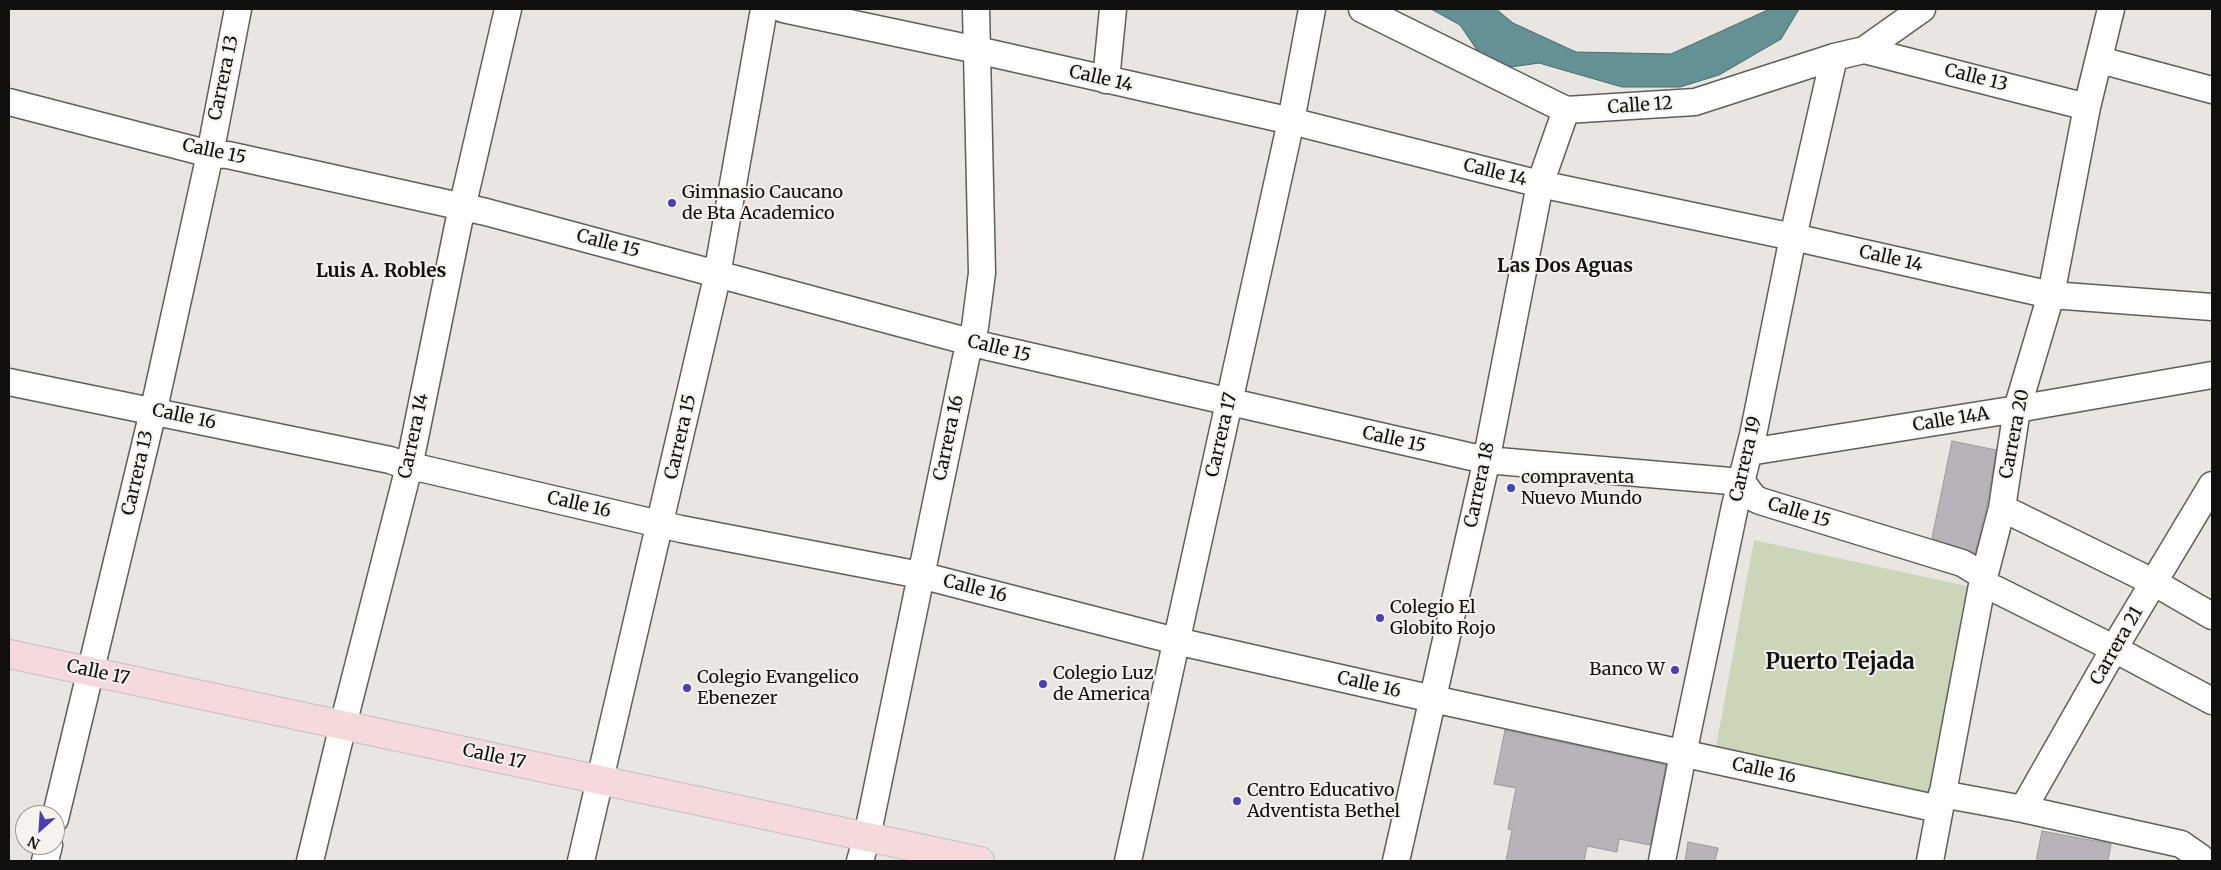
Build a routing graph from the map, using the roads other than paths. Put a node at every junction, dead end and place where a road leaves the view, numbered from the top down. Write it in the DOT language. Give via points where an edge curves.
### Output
graph roads {
  1 [pos="238,9"];
  2 [pos="508,9"];
  3 [pos="764,9"];
  4 [pos="783,9"];
  5 [pos="976,9"];
  6 [pos="1113,9"];
  7 [pos="1312,9"];
  8 [pos="1362,9"];
  9 [pos="1922,9"];
  10 [pos="2111,9"];
  11 [pos="977,50"];
  12 [pos="1864,50"];
  13 [pos="1834,57"];
  14 [pos="2100,60"];
  15 [pos="1106,80"];
  16 [pos="2212,90"];
  17 [pos="9,102"];
  18 [pos="2088,107"];
  19 [pos="1566,110"];
  20 [pos="1291,121"];
  21 [pos="210,154"];
  22 [pos="1540,184"];
  23 [pos="462,208"];
  24 [pos="1793,237"];
  25 [pos="717,274"];
  26 [pos="2051,296"];
  27 [pos="2212,307"];
  28 [pos="970,342"];
  29 [pos="2212,375"];
  30 [pos="9,382"];
  31 [pos="1229,403"];
  32 [pos="2017,409"];
  33 [pos="153,411"];
  34 [pos="1749,452"];
  35 [pos="1486,460"];
  36 [pos="409,468"];
  37 [pos="1742,482"];
  38 [pos="2212,484"];
  39 [pos="2002,508"];
  40 [pos="659,524"];
  41 [pos="920,575"];
  42 [pos="1983,581"];
  43 [pos="2155,583"];
  44 [pos="2212,616"];
  45 [pos="1176,641"];
  46 [pos="2115,649"];
  47 [pos="9,654"];
  48 [pos="92,671"];
  49 [pos="1433,699"];
  50 [pos="2212,701"];
  51 [pos="343,725"];
  52 [pos="1683,754"];
  53 [pos="599,780"];
  54 [pos="1941,801"];
  55 [pos="58,805"];
  56 [pos="2023,809"];
  57 [pos="2212,839"];
  58 [pos="2181,844"];
  59 [pos="2212,846"];
  60 [pos="863,849"];
  61 [pos="310,861"];
  62 [pos="581,861"];
  63 [pos="980,861"];
  64 [pos="1128,861"];
  65 [pos="1396,861"];
  66 [pos="1662,861"];
  67 [pos="1930,861"];
  68 [pos="2202,861"];
  69 [pos="2209,861"];
  1 -- 21 [label="street, Carrera 13"];
  2 -- 23 [label="street, Carrera 14"];
  3 -- 25 [label="street, Carrera 15"];
  4 -- 11 [label="street, Calle 14"];
  5 -- 11 [label="street, Carrera 16"];
  6 -- 15 [label="street"];
  7 -- 20 [label="street, Carrera 17"];
  8 -- 19 [label="street, Calle 12"];
  9 -- 12 [label="street, Calle 12"];
  10 -- 14 [label="street, Carrera 20"];
  11 -- 15 [label="street, Calle 14"];
  11 -- 28 [label="street, Carrera 16" via="982,273"];
  12 -- 13 [label="street, Calle 12"];
  12 -- 18 [label="street, Calle 13"];
  13 -- 19 [label="street, Calle 12" via="1695,102"];
  13 -- 24 [label="street, Carrera 19"];
  14 -- 16 [label="street"];
  14 -- 18 [label="street, Carrera 20"];
  15 -- 20 [label="street, Calle 14"];
  17 -- 21 [label="street, Calle 15"];
  18 -- 26 [label="street, Carrera 20"];
  19 -- 22 [label="street, Carrera 18"];
  20 -- 22 [label="street, Calle 14"];
  20 -- 31 [label="street, Carrera 17"];
  21 -- 23 [label="street, Calle 15" via="228,155"];
  21 -- 33 [label="street, Carrera 13"];
  22 -- 24 [label="street, Calle 14"];
  22 -- 35 [label="street, Carrera 18"];
  23 -- 25 [label="street, Calle 15" via="521,220"];
  23 -- 36 [label="street, Carrera 14"];
  24 -- 26 [label="street, Calle 14"];
  24 -- 34 [label="street, Carrera 19"];
  25 -- 28 [label="street, Calle 15"];
  25 -- 40 [label="street, Carrera 15"];
  26 -- 27 [label="street, Calle 14"];
  26 -- 32 [label="street, Carrera 20"];
  28 -- 31 [label="street, Calle 15"];
  28 -- 41 [label="street, Carrera 16"];
  29 -- 32 [label="street, Calle 14A"];
  30 -- 33 [label="street, Calle 16"];
  31 -- 35 [label="street, Calle 15"];
  31 -- 45 [label="street, Carrera 17"];
  32 -- 34 [label="street, Calle 14A"];
  32 -- 39 [label="street, Carrera 20"];
  33 -- 36 [label="street, Calle 16" via="390,460"];
  33 -- 48 [label="street, Carrera 13"];
  34 -- 37 [label="street, Carrera 19"];
  35 -- 37 [label="street, Calle 15"];
  35 -- 49 [label="street, Carrera 18"];
  36 -- 40 [label="street, Calle 16" via="434,471"];
  36 -- 51 [label="street, Carrera 14"];
  37 -- 42 [label="street, Calle 15" via="1760,501 1962,563"];
  37 -- 52 [label="street, Carrera 19"];
  38 -- 43 [label="street, Carrera 21"];
  39 -- 42 [label="street, Carrera 20"];
  39 -- 43 [label="street"];
  40 -- 41 [label="street, Calle 16"];
  40 -- 53 [label="street, Carrera 15"];
  41 -- 45 [label="street, Calle 16"];
  41 -- 60 [label="street, Carrera 16"];
  42 -- 46 [label="street, Calle 15"];
  42 -- 54 [label="street, Carrera 20"];
  43 -- 44 [label="street"];
  43 -- 46 [label="street, Carrera 21"];
  45 -- 49 [label="street, Calle 16"];
  45 -- 64 [label="street, Carrera 17"];
  46 -- 50 [label="street, Calle 15"];
  46 -- 56 [label="street, Carrera 21"];
  47 -- 48 [label="main road, Calle 17"];
  48 -- 51 [label="main road, Calle 17"];
  48 -- 55 [label="street, Carrera 13"];
  49 -- 52 [label="street, Calle 16"];
  49 -- 65 [label="street, Carrera 18"];
  51 -- 53 [label="main road, Calle 17"];
  51 -- 61 [label="street, Carrera 14"];
  52 -- 54 [label="street, Calle 16"];
  52 -- 66 [label="street, Carrera 19"];
  53 -- 60 [label="main road, Calle 17"];
  53 -- 62 [label="street, Carrera 15"];
  54 -- 56 [label="street, Calle 16"];
  54 -- 67 [label="street, Carrera 20"];
  56 -- 58 [label="street, Calle 16"];
  57 -- 58 [label="street" via="2200,845"];
  58 -- 68 [label="street, Calle 16"];
  59 -- 69 [label="street"];
  60 -- 63 [label="main road, Calle 17"];
}
